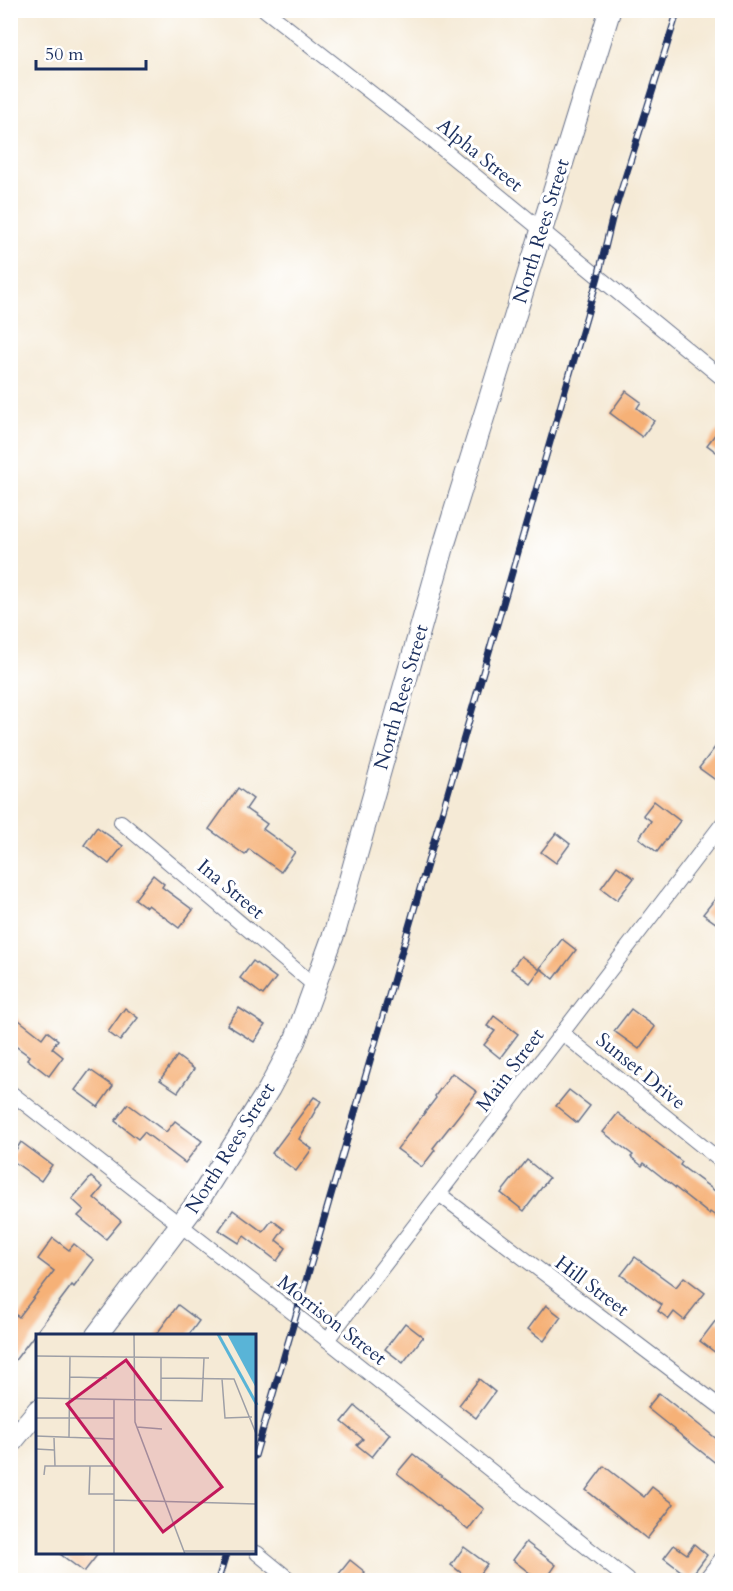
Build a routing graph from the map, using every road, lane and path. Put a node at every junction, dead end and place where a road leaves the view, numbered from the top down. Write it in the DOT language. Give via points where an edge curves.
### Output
graph roads {
  1 [pos="265,10"];
  2 [pos="609,10"];
  3 [pos="542,230"];
  4 [pos="723,378"];
  5 [pos="122,822"];
  6 [pos="723,824"];
  7 [pos="315,986"];
  8 [pos="562,1034"];
  9 [pos="10,1092"];
  10 [pos="723,1162"];
  11 [pos="439,1194"];
  12 [pos="181,1225"];
  13 [pos="98,1334"];
  14 [pos="327,1340"];
  15 [pos="723,1408"];
  16 [pos="36,1412"];
  17 [pos="10,1444"];
  18 [pos="257,1553"];
  19 [pos="723,1558"];
  20 [pos="290,1581"];
  21 [pos="628,1581"];
  22 [pos="705,1581"];
  1 -- 3 [label="street, Alpha Street"];
  2 -- 3 [label="main road, North Rees Street"];
  3 -- 4 [label="street, Alpha Street"];
  3 -- 7 [label="main road, North Rees Street" via="444,545 336,928"];
  5 -- 7 [label="street, Ina Street"];
  6 -- 8 [label="street, Main Street"];
  7 -- 12 [label="main road, North Rees Street" via="295,1040 269,1089"];
  8 -- 10 [label="street, Sunset Drive"];
  8 -- 11 [label="street, Main Street"];
  9 -- 12 [label="street, Morrison Street"];
  11 -- 14 [label="street, Main Street"];
  11 -- 15 [label="street, Hill Street"];
  12 -- 13 [label="main road, North Rees Street"];
  12 -- 14 [label="street, Morrison Street"];
  14 -- 21 [label="street, Morrison Street"];
  16 -- 17 [label="main road"];
  18 -- 20 [label="street"];
  19 -- 22 [label="street"];
}
